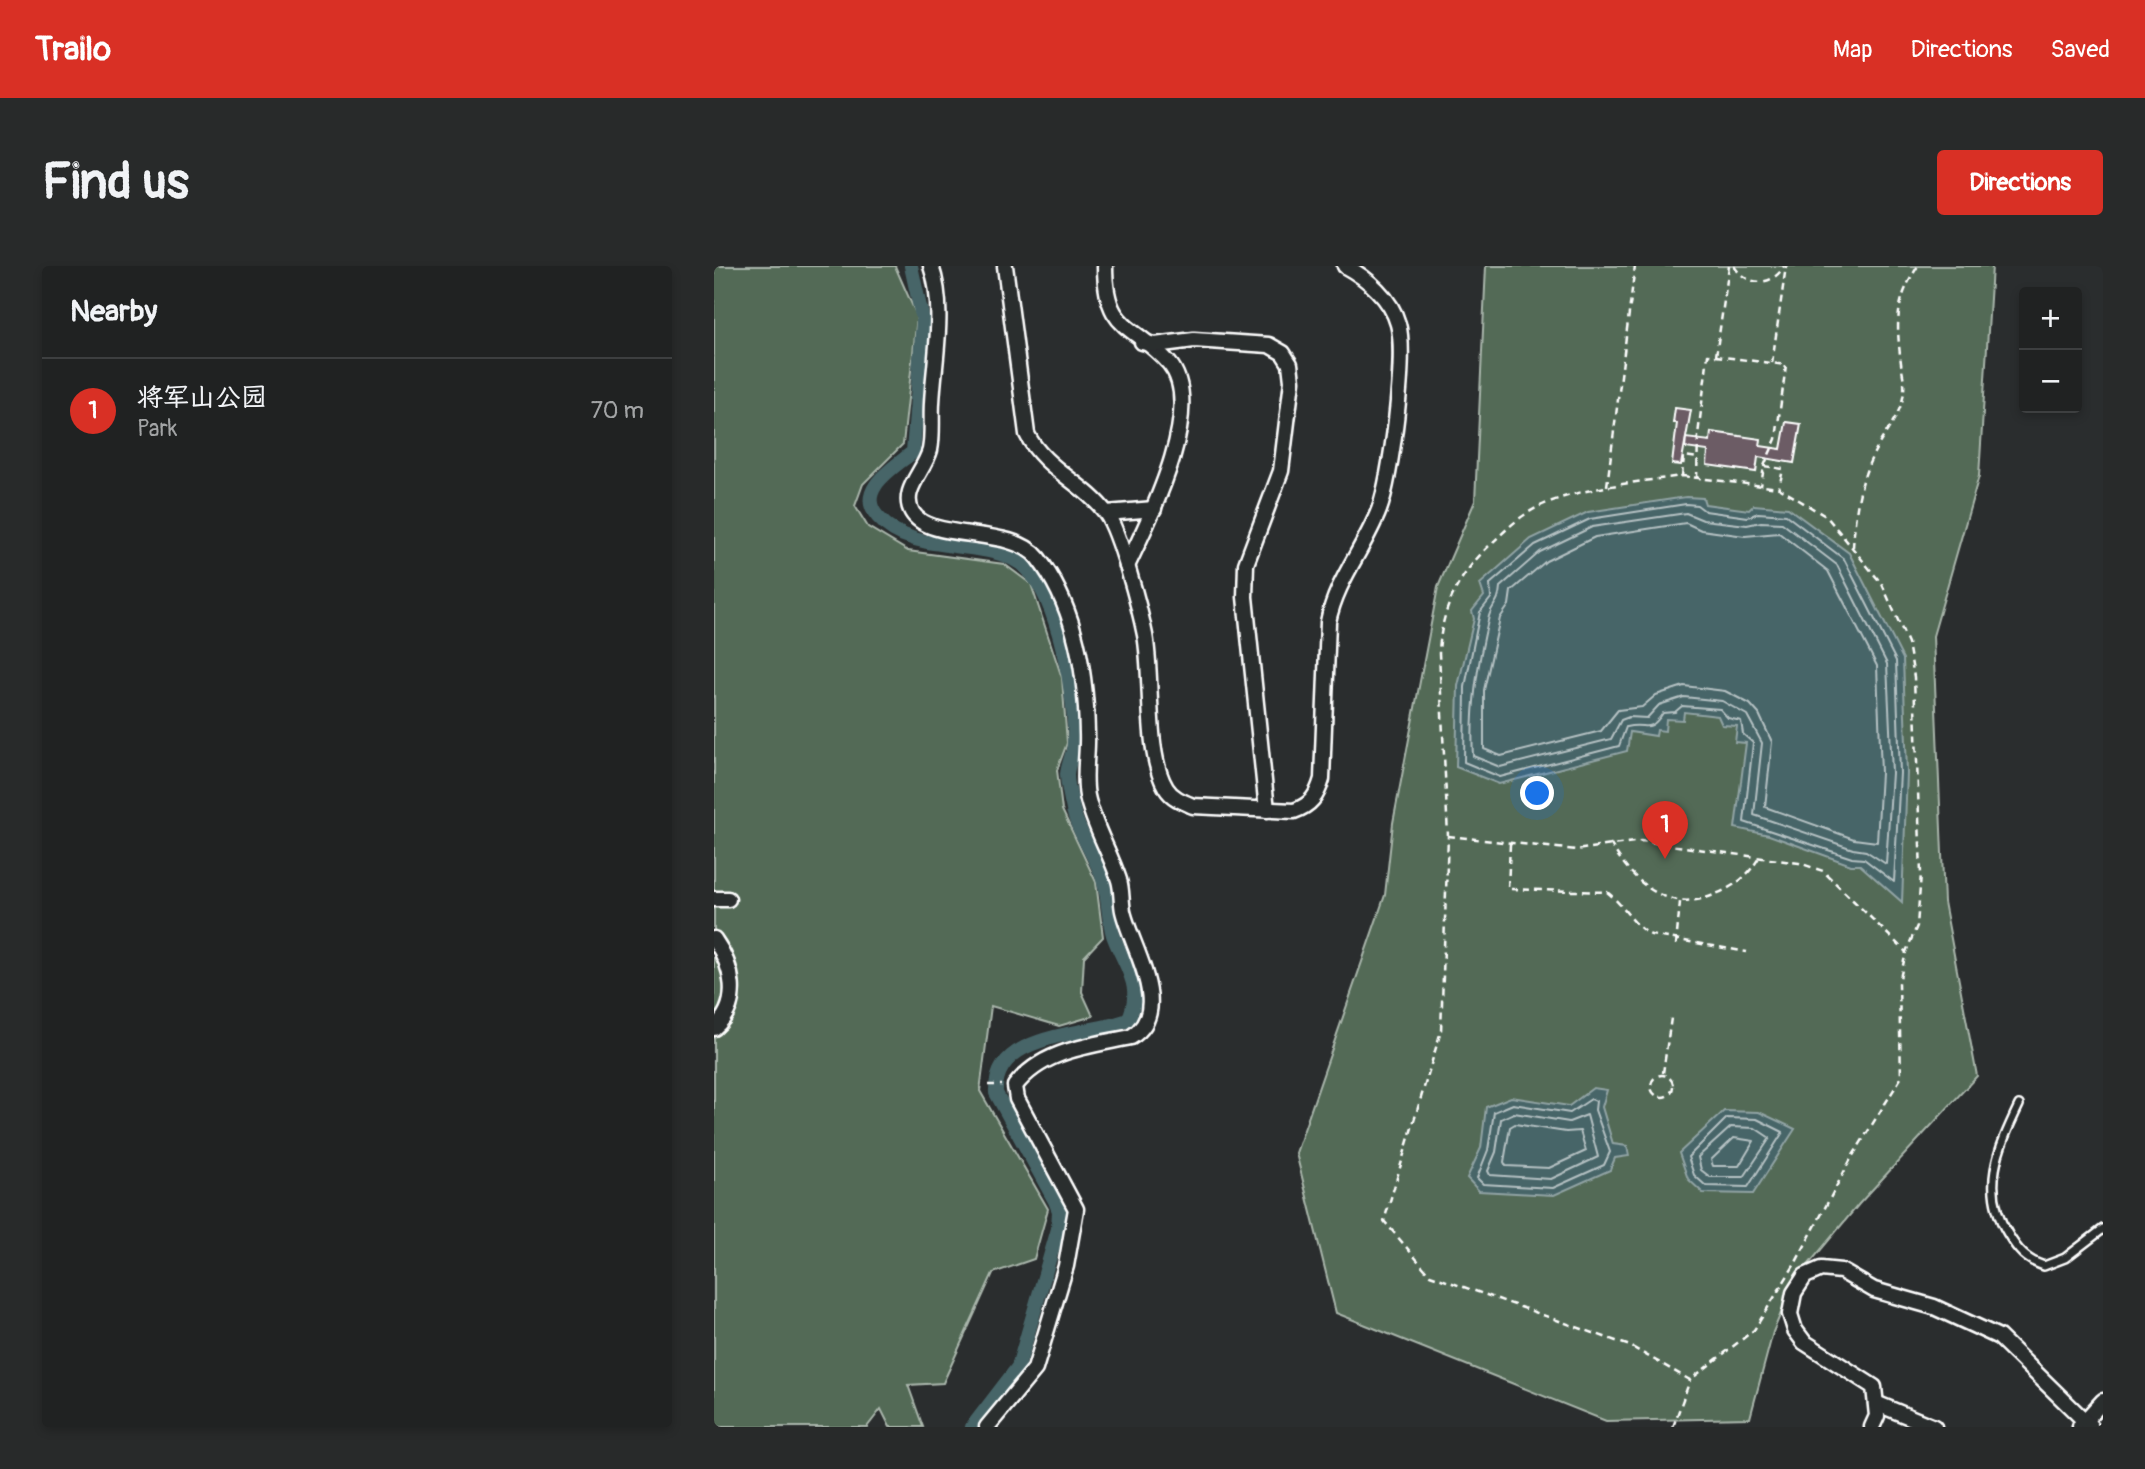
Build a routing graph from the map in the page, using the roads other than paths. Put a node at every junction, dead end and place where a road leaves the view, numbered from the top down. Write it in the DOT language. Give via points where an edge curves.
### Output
graph roads {
  1 [pos="932,266"];
  2 [pos="1005,266"];
  3 [pos="1105,266"];
  4 [pos="1345,266"];
  5 [pos="1142,342"];
  6 [pos="1154,509"];
  7 [pos="1107,513"];
  8 [pos="1127,566"];
  9 [pos="1267,810"];
  10 [pos="714,939"];
  11 [pos="714,1028"];
  12 [pos="2019,1105"];
  13 [pos="2103,1229"];
  14 [pos="2103,1401"];
  15 [pos="1878,1404"];
  16 [pos="2085,1424"];
  17 [pos="988,1427"];
  18 [pos="1872,1427"];
  19 [pos="1934,1427"];
  1 -- 17 [label="street" via="938,309 930,448 921,475 909,488 907,502 926,524 1013,543 1036,555 1070,617 1085,675 1087,798 1120,883 1123,910 1149,987 1150,1003 1146,1023 1131,1037 1049,1058 1026,1072 1015,1086 1017,1099 1076,1209 1066,1266 1035,1369"];
  2 -- 7 [label="street" via="1027,433 1038,450"];
  3 -- 5 [label="street" via="1105,293 1112,312"];
  4 -- 9 [label="street" via="1374,286 1398,323 1401,347 1389,480 1366,540 1332,599 1322,779 1317,795 1306,807 1294,811"];
  5 -- 6 [label="street" via="1170,364 1180,385 1182,408"];
  5 -- 9 [label="street" via="1269,345 1290,364 1281,471 1246,564 1245,597"];
  6 -- 7 [label="street"];
  6 -- 8 [label="street"];
  7 -- 8 [label="street"];
  8 -- 9 [label="street" via="1145,635 1154,741 1167,790 1193,806"];
  10 -- 11 [label="street" via="732,978 731,1006"];
  12 -- 13 [label="lane" via="1998,1148 1993,1191 1997,1216 2012,1241 2027,1260 2044,1266 2065,1258"];
  14 -- 16 [label="street"];
  15 -- 16 [label="street" via="1874,1387 1804,1342 1795,1330 1790,1314 1794,1293 1805,1276 1821,1269 1841,1271 1874,1290 1934,1307 1999,1337"];
  15 -- 18 [label="street"];
  15 -- 19 [label="street"];
}
